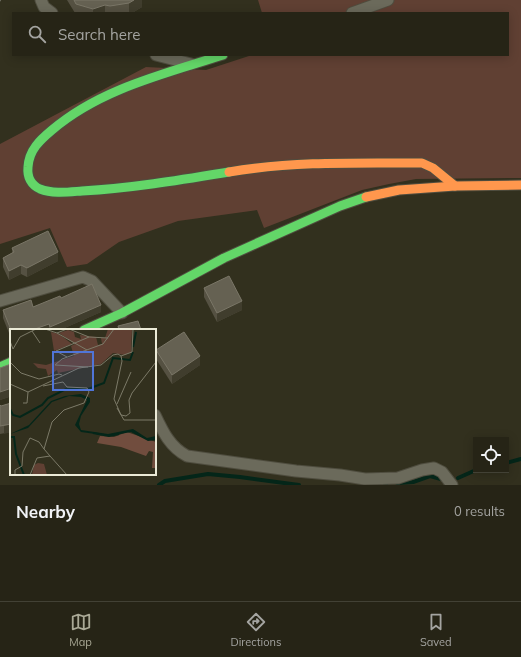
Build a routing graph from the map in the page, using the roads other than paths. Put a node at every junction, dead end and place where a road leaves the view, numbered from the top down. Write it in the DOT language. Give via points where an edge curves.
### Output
graph roads {
  1 [pos="41,0"];
  2 [pos="388,0"];
  3 [pos="51,12"];
  4 [pos="355,12"];
  5 [pos="160,56"];
  6 [pos="220,56"];
  7 [pos="194,65"];
  8 [pos="521,185"];
  9 [pos="455,186"];
  10 [pos="0,301"];
  11 [pos="122,313"];
  12 [pos="86,329"];
  13 [pos="10,362"];
  14 [pos="0,366"];
  15 [pos="156,417"];
  16 [pos="452,485"];
  1 -- 3 [label="street" via="44,7"];
  2 -- 4 [label="street"];
  5 -- 7 [label="street"];
  6 -- 7 [label="street"];
  7 -- 9 [label="street" via="116,91 74,113 31,153 27,170 32,185 66,192 100,191 291,164 422,163 433,168"];
  8 -- 9 [label="street"];
  9 -- 11 [label="street" via="399,190 369,196 340,206 224,258"];
  10 -- 11 [label="street" via="83,277 92,281"];
  11 -- 12 [label="street"];
  13 -- 14 [label="street"];
  15 -- 16 [label="street" via="167,438 187,456 365,479 398,478 434,468 442,472"];
}
